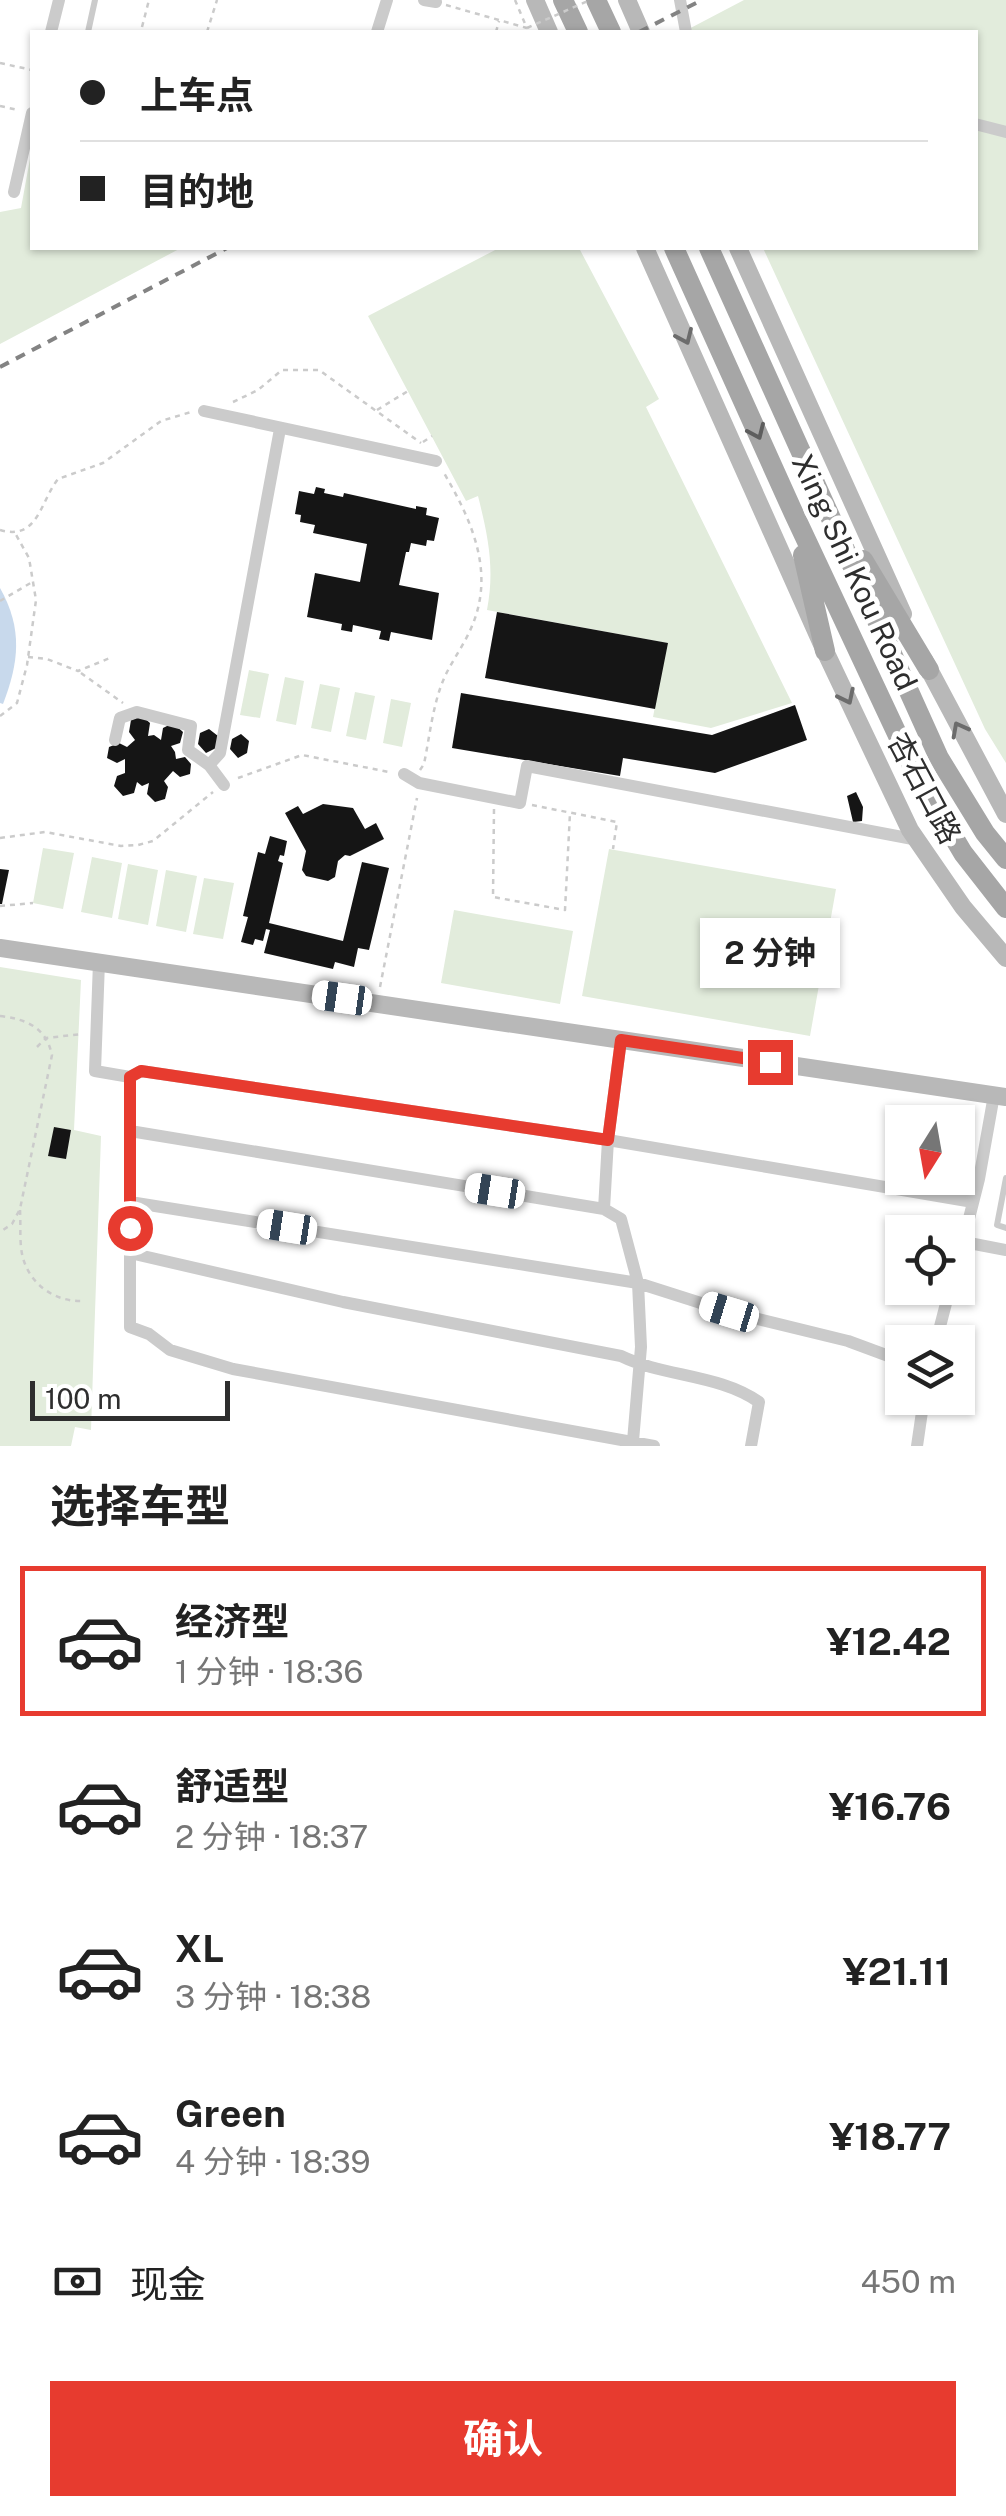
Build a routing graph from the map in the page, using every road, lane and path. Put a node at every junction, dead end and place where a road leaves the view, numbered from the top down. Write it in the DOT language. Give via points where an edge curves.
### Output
graph roads {
  1 [pos="59,0"];
  2 [pos="95,0"];
  3 [pos="149,0"];
  4 [pos="217,0"];
  5 [pos="387,0"];
  6 [pos="514,0"];
  7 [pos="534,0"];
  8 [pos="563,0"];
  9 [pos="593,0"];
  10 [pos="627,0"];
  11 [pos="680,0"];
  12 [pos="430,1"];
  13 [pos="500,20"];
  14 [pos="142,27"];
  15 [pos="527,28"];
  16 [pos="52,30"];
  17 [pos="88,30"];
  18 [pos="208,30"];
  19 [pos="379,30"];
  20 [pos="497,30"];
  21 [pos="548,30"];
  22 [pos="577,30"];
  23 [pos="610,30"];
  24 [pos="640,30"];
  25 [pos="686,30"];
  26 [pos="0,63"];
  27 [pos="30,70"];
  28 [pos="0,106"];
  29 [pos="30,113"];
  30 [pos="30,122"];
  31 [pos="978,125"];
  32 [pos="1006,132"];
  33 [pos="14,192"];
  34 [pos="646,250"];
  35 [pos="675,250"];
  36 [pos="710,250"];
  37 [pos="739,250"];
  38 [pos="408,391"];
  39 [pos="376,410"];
  40 [pos="204,411"];
  41 [pos="280,429"];
  42 [pos="432,436"];
  43 [pos="421,443"];
  44 [pos="436,461"];
  45 [pos="815,480"];
  46 [pos="794,514"];
  47 [pos="0,530"];
  48 [pos="14,532"];
  49 [pos="35,581"];
  50 [pos="0,601"];
  51 [pos="825,651"];
  52 [pos="28,657"];
  53 [pos="110,658"];
  54 [pos="929,670"];
  55 [pos="78,671"];
  56 [pos="136,712"];
  57 [pos="0,716"];
  58 [pos="115,740"];
  59 [pos="209,765"];
  60 [pos="404,774"];
  61 [pos="420,783"];
  62 [pos="224,785"];
  63 [pos="494,798"];
  64 [pos="520,803"];
  65 [pos="570,813"];
  66 [pos="1006,814"];
  67 [pos="0,838"];
  68 [pos="918,840"];
  69 [pos="613,850"];
  70 [pos="1006,859"];
  71 [pos="33,903"];
  72 [pos="0,906"];
  73 [pos="1006,908"];
  74 [pos="0,948"];
  75 [pos="1006,958"];
  76 [pos="99,962"];
  77 [pos="376,1003"];
  78 [pos="0,1016"];
  79 [pos="96,1032"];
  80 [pos="46,1038"];
  81 [pos="621,1040"];
  82 [pos="37,1047"];
  83 [pos="130,1077"];
  84 [pos="1000,1096"];
  85 [pos="130,1131"];
  86 [pos="608,1140"];
  87 [pos="1006,1178"];
  88 [pos="130,1202"];
  89 [pos="973,1202"];
  90 [pos="20,1208"];
  91 [pos="604,1210"];
  92 [pos="970,1215"];
  93 [pos="1006,1228"];
  94 [pos="0,1232"];
  95 [pos="975,1244"];
  96 [pos="1006,1250"];
  97 [pos="130,1254"];
  98 [pos="638,1283"];
  99 [pos="83,1301"];
  100 [pos="885,1355"];
  101 [pos="639,1365"];
  102 [pos="922,1415"];
  103 [pos="634,1442"];
  104 [pos="654,1446"];
  105 [pos="752,1446"];
  106 [pos="917,1446"];
  1 -- 16 [label="street"];
  2 -- 17 [label="lane"];
  3 -- 14 [label="path"];
  4 -- 18 [label="path"];
  5 -- 19 [label="street"];
  6 -- 15 [label="path"];
  7 -- 21 [label="street"];
  8 -- 22 [label="main road"];
  9 -- 15 [label="path, bridge"];
  9 -- 23 [label="main road"];
  10 -- 24 [label="street"];
  11 -- 25 [label="street"];
  12 -- 13 [label="path"];
  13 -- 15 [label="path"];
  13 -- 20 [label="path"];
  26 -- 27 [label="path"];
  28 -- 29 [label="path"];
  30 -- 33 [label="street"];
  31 -- 32 [label="street"];
  34 -- 51 [label="street, 杏石口路, one-way"];
  35 -- 46 [label="main road, Xing Shi Kou Road, one-way"];
  36 -- 45 [label="main road, Xing Shi Kou Road"];
  37 -- 54 [label="street"];
  38 -- 39 [label="path"];
  39 -- 40 [label="path" via="319,370 301,368 282,370 243,398"];
  39 -- 43 [label="path"];
  40 -- 41 [label="street"];
  40 -- 48 [label="path" via="173,416 102,463 58,480 35,524"];
  41 -- 44 [label="street"];
  41 -- 59 [label="street" via="220,753"];
  42 -- 43 [label="path"];
  43 -- 44 [label="path"];
  44 -- 60 [label="path" via="466,511 482,590 442,687 424,764 417,774"];
  45 -- 54 [label="main road"];
  45 -- 70 [label="main road, Xing Shi Kou Road" via="939,758"];
  46 -- 51 [label="main road"];
  46 -- 73 [label="main road, Xing Shi Kou Road" via="915,772 963,854"];
  47 -- 48 [label="path"];
  48 -- 49 [label="path"];
  49 -- 50 [label="path"];
  49 -- 52 [label="path"];
  51 -- 68 [label="street, 杏石口路, one-way"];
  52 -- 55 [label="path"];
  52 -- 57 [label="path" via="17,703"];
  53 -- 55 [label="path"];
  66 -- 54 [label="street, one-way"];
  55 -- 56 [label="path"];
  56 -- 58 [label="street" via="120,718"];
  56 -- 59 [label="street" via="191,726 188,750"];
  59 -- 62 [label="street"];
  60 -- 61 [label="street"];
  60 -- 62 [label="path" via="302,756"];
  61 -- 63 [label="street"];
  61 -- 77 [label="path"];
  62 -- 67 [label="path" via="153,841 138,845 45,832"];
  63 -- 64 [label="street"];
  63 -- 65 [label="path" via="493,897 565,910"];
  64 -- 65 [label="path"];
  64 -- 68 [label="street" via="527,766"];
  65 -- 69 [label="path" via="618,822"];
  68 -- 75 [label="street, 杏石口路"];
  71 -- 72 [label="path"];
  74 -- 76 [label="street"];
  76 -- 77 [label="street"];
  76 -- 79 [label="street"];
  77 -- 81 [label="street"];
  78 -- 80 [label="path" via="31,1022"];
  79 -- 80 [label="path"];
  79 -- 83 [label="street" via="95,1071"];
  80 -- 82 [label="path"];
  80 -- 90 [label="path" via="52,1055"];
  81 -- 84 [label="street"];
  81 -- 86 [label="street"];
  83 -- 85 [label="street"];
  83 -- 86 [label="street" via="141,1071"];
  84 -- 89 [label="street"];
  85 -- 88 [label="street"];
  85 -- 91 [label="street"];
  86 -- 89 [label="street"];
  86 -- 91 [label="street"];
  87 -- 93 [label="lane" via="997,1225"];
  88 -- 97 [label="street"];
  88 -- 98 [label="street"];
  89 -- 92 [label="street"];
  90 -- 94 [label="path"];
  90 -- 99 [label="path" via="28,1270 44,1290 66,1302"];
  91 -- 98 [label="street" via="621,1219"];
  95 -- 96 [label="street"];
  97 -- 101 [label="street"];
  97 -- 103 [label="street" via="130,1327 170,1350 234,1369"];
  98 -- 100 [label="street"];
  98 -- 101 [label="street"];
  101 -- 103 [label="street"];
  101 -- 105 [label="street" via="742,1390 759,1402"];
  102 -- 106 [label="street"];
  103 -- 104 [label="street"];
}
